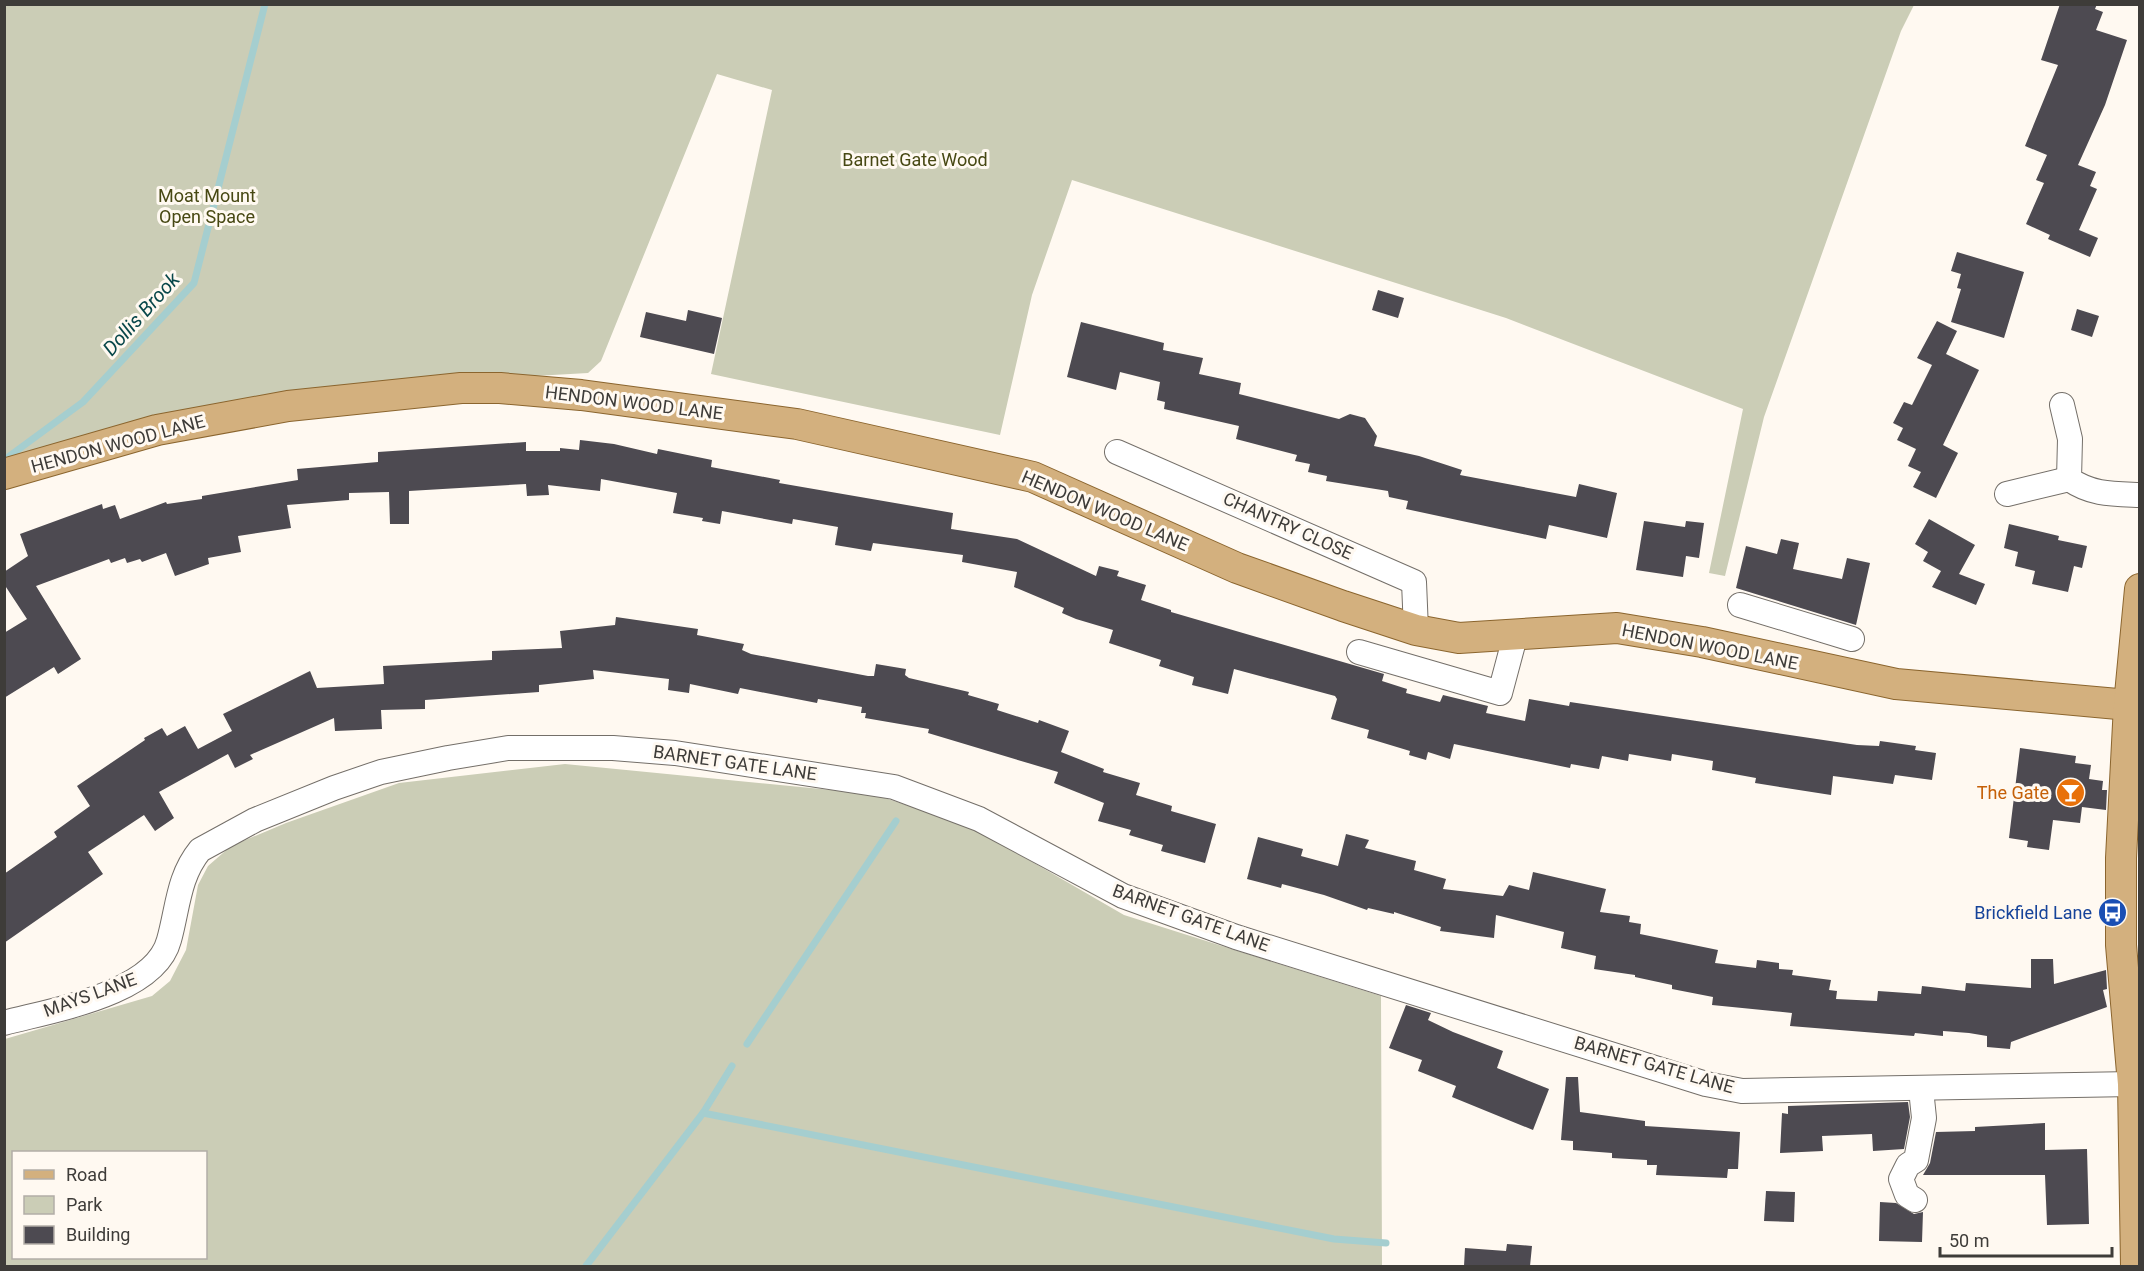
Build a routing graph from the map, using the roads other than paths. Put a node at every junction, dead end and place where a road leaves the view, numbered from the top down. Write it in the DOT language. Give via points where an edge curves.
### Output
graph roads {
  1 [pos="2062,405"];
  2 [pos="1117,452"];
  3 [pos="4,474"];
  4 [pos="2069,480"];
  5 [pos="2007,494"];
  6 [pos="2139,495"];
  7 [pos="2139,589"];
  8 [pos="1740,606"];
  9 [pos="1801,624"];
  10 [pos="1416,630"];
  11 [pos="1516,633"];
  12 [pos="1852,639"];
  13 [pos="1359,652"];
  14 [pos="1791,663"];
  15 [pos="2133,697"];
  16 [pos="200,850"];
  17 [pos="2130,901"];
  18 [pos="4,1023"];
  19 [pos="2133,1084"];
  20 [pos="1921,1089"];
  21 [pos="1915,1200"];
  22 [pos="2136,1266"];
  1 -- 4 [label="street" via="2070,439"];
  2 -- 10 [label="street, CHANTRY CLOSE" via="1414,582"];
  3 -- 10 [label="main road, HENDON WOOD LANE" via="157,430 288,406 461,388 581,395 797,424 1033,477 1237,568"];
  4 -- 5 [label="street"];
  4 -- 6 [label="street" via="2098,493"];
  7 -- 15 [label="main road"];
  8 -- 9 [label="street"];
  9 -- 12 [label="street"];
  9 -- 14 [label="street"];
  10 -- 11 [label="main road, HENDON WOOD LANE" via="1459,638"];
  11 -- 13 [label="street" via="1500,693"];
  11 -- 14 [label="main road, HENDON WOOD LANE" via="1617,628 1702,642"];
  14 -- 15 [label="main road, HENDON WOOD LANE" via="1896,684"];
  15 -- 17 [label="main road"];
  16 -- 18 [label="street, MAYS LANE" via="184,875 169,942 150,971 93,998"];
  16 -- 20 [label="street, BARNET GATE LANE" via="255,820 334,788 381,772 448,758 508,748 613,748 675,753 894,787 979,819 1135,901 1236,938 1706,1084 1742,1091"];
  17 -- 19 [label="main road" via="2121,945"];
  19 -- 20 [label="street, BARNET GATE LANE"];
  19 -- 22 [label="main road"];
  20 -- 21 [label="street" via="1924,1118 1916,1160 1908,1165 1901,1179 1907,1195"];
}
